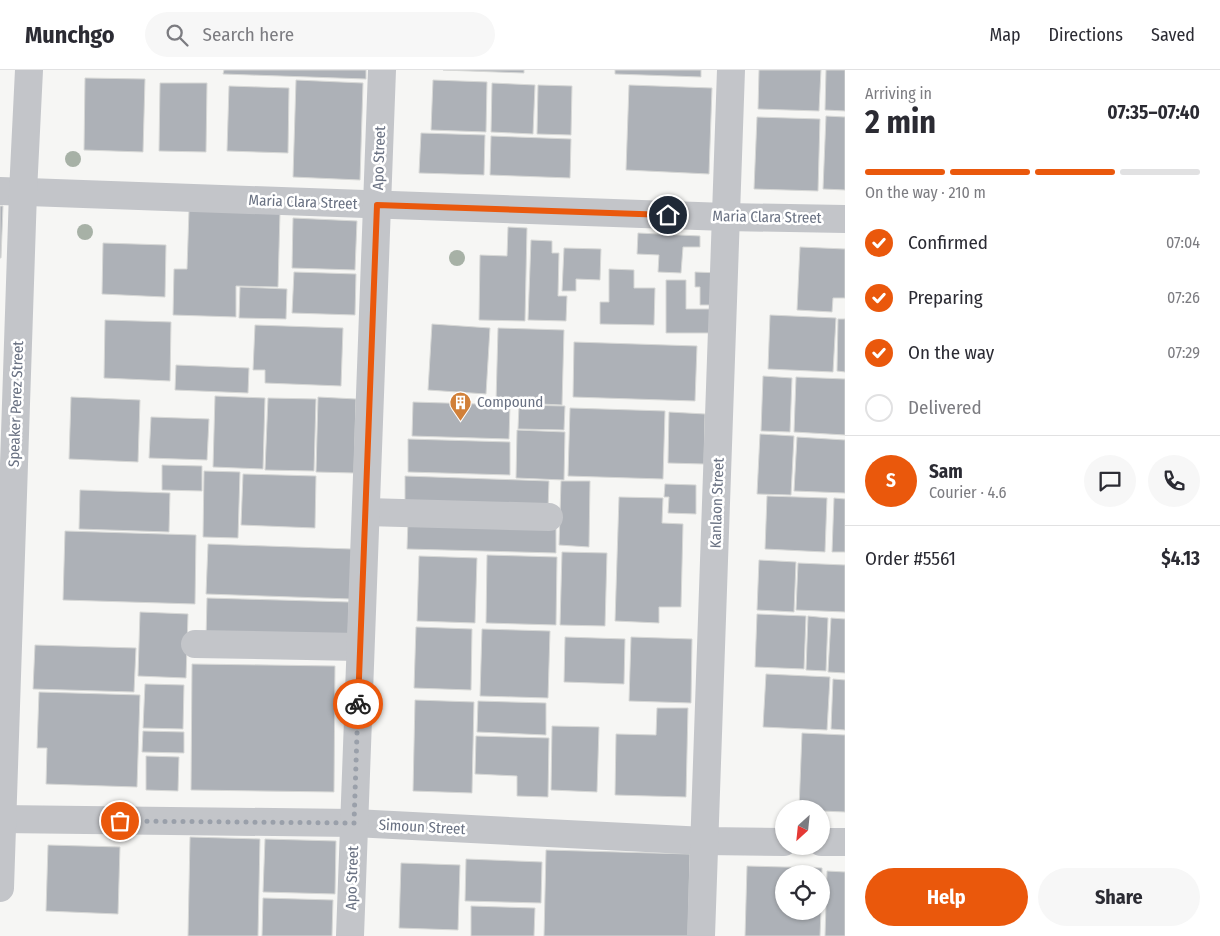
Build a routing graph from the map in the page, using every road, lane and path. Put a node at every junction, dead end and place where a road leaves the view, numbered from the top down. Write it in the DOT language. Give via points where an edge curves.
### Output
graph roads {
  1 [pos="29,70"];
  2 [pos="382,70"];
  3 [pos="731,70"];
  4 [pos="11,191"];
  5 [pos="377,205"];
  6 [pos="726,217"];
  7 [pos="845,219"];
  8 [pos="366,512"];
  9 [pos="549,517"];
  10 [pos="195,644"];
  11 [pos="359,647"];
  12 [pos="1,820"];
  13 [pos="354,823"];
  14 [pos="705,841"];
  15 [pos="775,842"];
  16 [pos="830,842"];
  17 [pos="845,842"];
  18 [pos="0,888"];
  19 [pos="350,936"];
  20 [pos="702,936"];
  1 -- 4 [label="street, Speaker Perez Street"];
  2 -- 5 [label="street, Apo Street"];
  3 -- 6 [label="street, Kanlaon Street"];
  4 -- 5 [label="street, Maria Clara Street"];
  4 -- 12 [label="street, Speaker Perez Street"];
  5 -- 6 [label="street, Maria Clara Street"];
  5 -- 8 [label="street, Apo Street"];
  6 -- 7 [label="street, Maria Clara Street"];
  6 -- 14 [label="street, Kanlaon Street"];
  8 -- 9 [label="street"];
  8 -- 11 [label="street, Apo Street"];
  10 -- 11 [label="street"];
  11 -- 13 [label="street, Apo Street"];
  12 -- 13 [label="street, Simoun Street"];
  12 -- 18 [label="street, Speaker Perez Street"];
  13 -- 14 [label="street, Simoun Street"];
  13 -- 19 [label="street, Apo Street"];
  14 -- 15 [label="street, Simoun Street"];
  14 -- 20 [label="street, Kanlaon Street"];
  16 -- 17 [label="street"];
}
